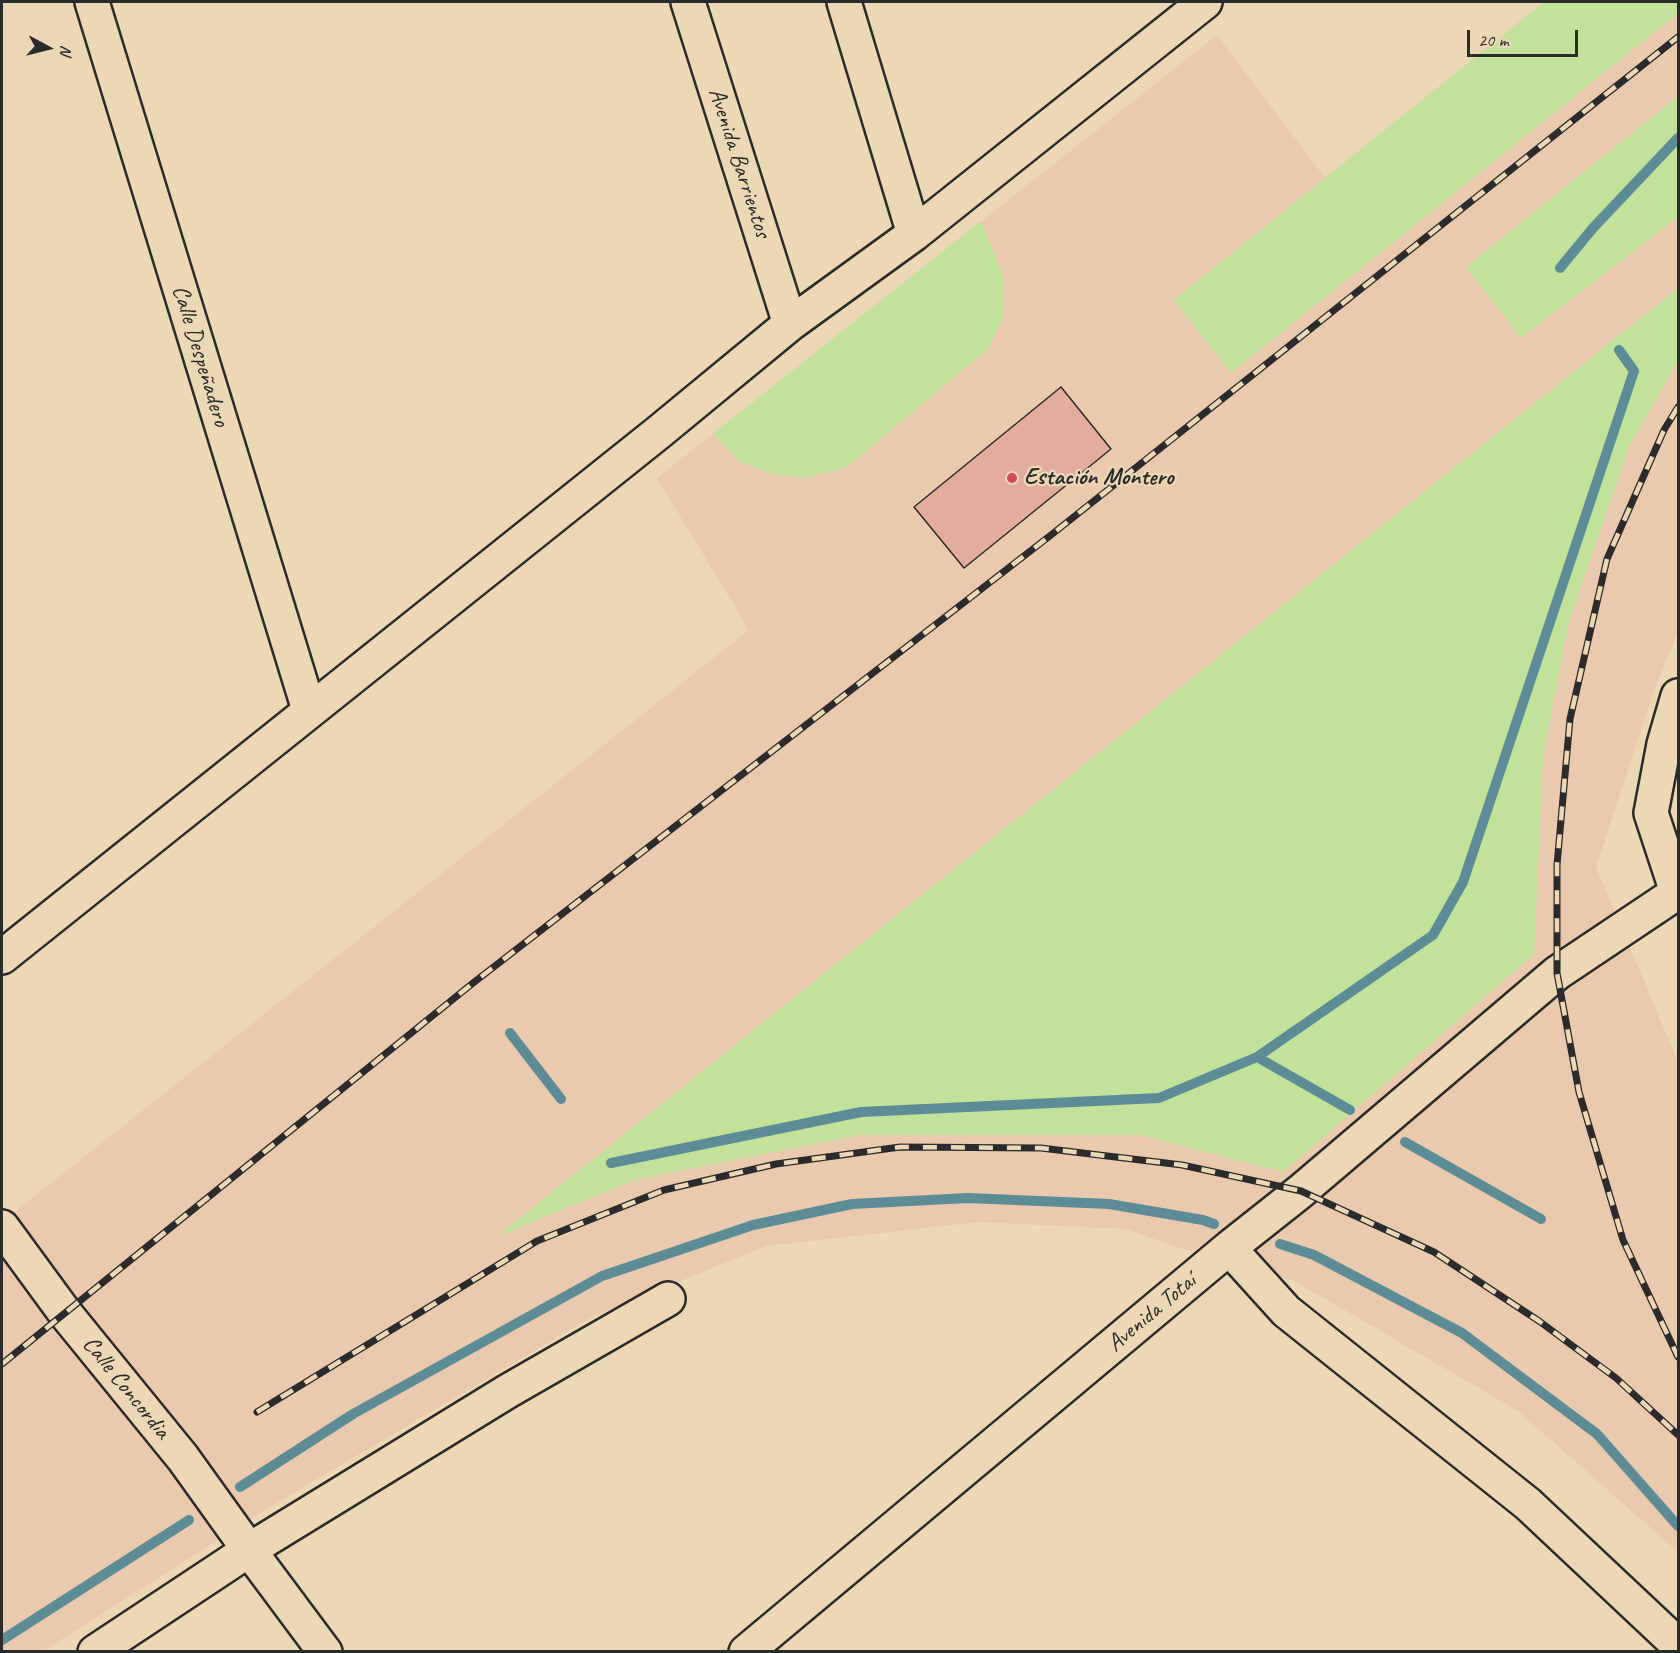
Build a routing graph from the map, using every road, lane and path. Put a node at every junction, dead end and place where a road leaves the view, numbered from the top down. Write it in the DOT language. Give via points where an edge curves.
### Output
graph roads {
  1 [pos="92,2"];
  2 [pos="688,2"];
  3 [pos="844,2"];
  4 [pos="1205,2"];
  5 [pos="914,234"];
  6 [pos="790,324"];
  7 [pos="1678,696"];
  8 [pos="309,710"];
  9 [pos="1678,893"];
  10 [pos="2,957"];
  11 [pos="2,1227"];
  12 [pos="1229,1248"];
  13 [pos="668,1299"];
  14 [pos="249,1550"];
  15 [pos="1670,1645"];
  16 [pos="95,1652"];
  17 [pos="325,1652"];
  18 [pos="746,1652"];
  1 -- 8 [label="street, Calle Despeñadero"];
  2 -- 6 [label="street, Avenida Barrientos"];
  3 -- 5 [label="street"];
  4 -- 5 [label="street"];
  5 -- 6 [label="street"];
  6 -- 8 [label="street"];
  7 -- 9 [label="street" via="1651,813"];
  8 -- 10 [label="street"];
  9 -- 12 [label="street, Avenida Totaí" via="1557,973"];
  11 -- 14 [label="street, Calle Concordia" via="65,1313 183,1458"];
  12 -- 15 [label="street" via="1286,1311 1528,1504"];
  12 -- 18 [label="street, Avenida Totaí"];
  13 -- 14 [label="street" via="508,1391"];
  14 -- 16 [label="street"];
  14 -- 17 [label="street, Calle Concordia"];
}
